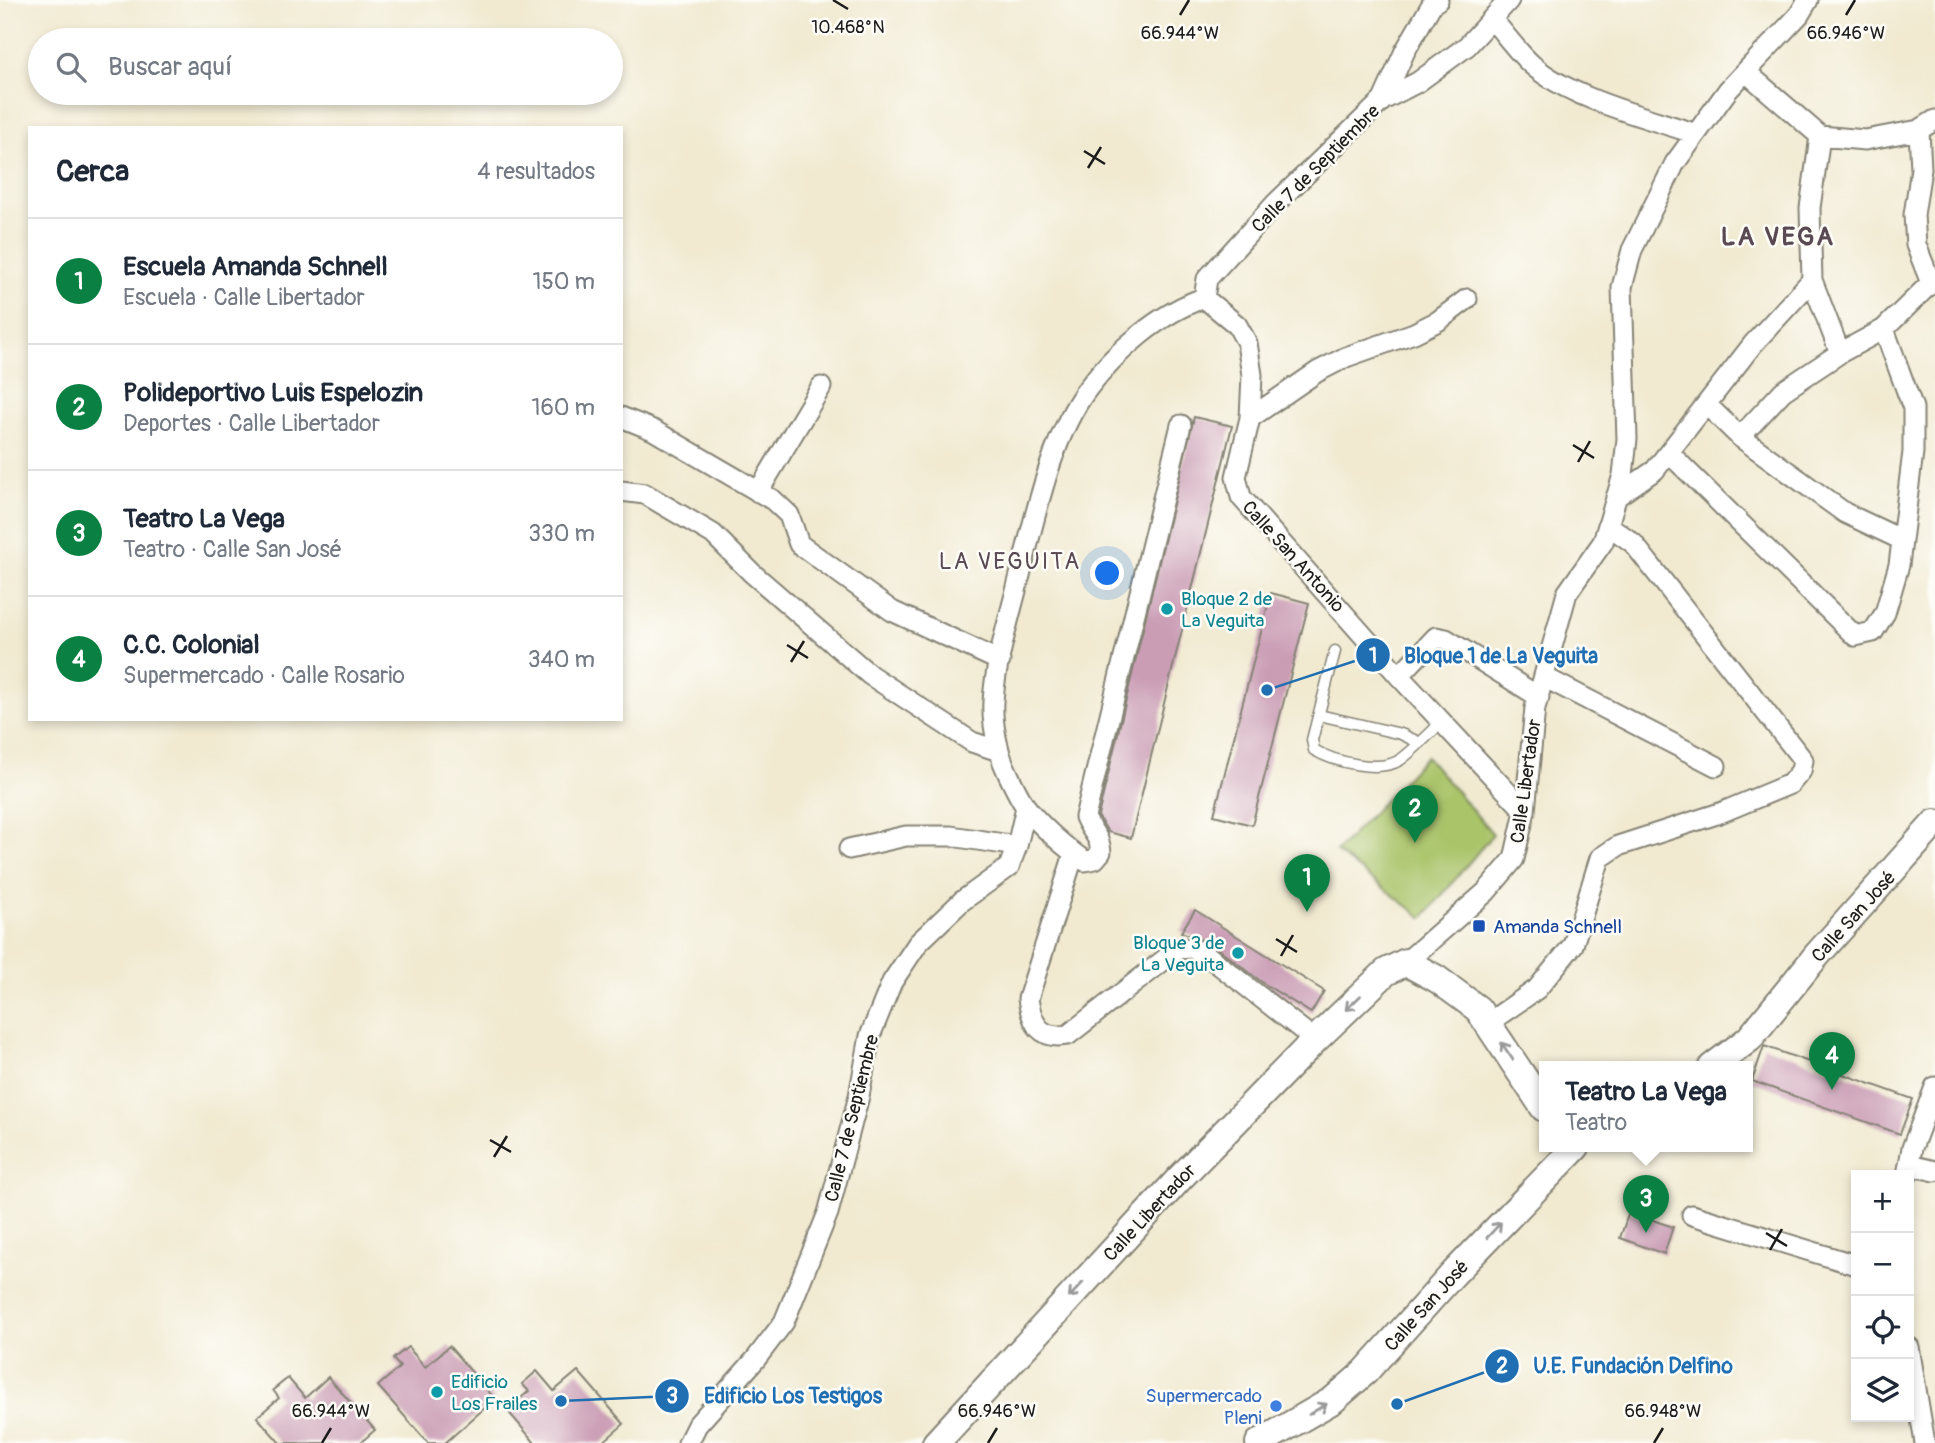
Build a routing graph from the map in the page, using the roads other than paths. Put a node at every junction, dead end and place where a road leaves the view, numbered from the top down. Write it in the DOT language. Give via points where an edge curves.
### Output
graph roads {
  1 [pos="1509,0"];
  2 [pos="1822,0"];
  3 [pos="1434,1"];
  4 [pos="1803,7"];
  5 [pos="1492,19"];
  6 [pos="1746,72"];
  7 [pos="1383,100"];
  8 [pos="1927,125"];
  9 [pos="1696,134"];
  10 [pos="1820,135"];
  11 [pos="1812,280"];
  12 [pos="1933,281"];
  13 [pos="1204,298"];
  14 [pos="1467,299"];
  15 [pos="1884,329"];
  16 [pos="1840,353"];
  17 [pos="821,387"];
  18 [pos="1707,405"];
  19 [pos="623,418"];
  20 [pos="1250,418"];
  21 [pos="1181,425"];
  22 [pos="1740,437"];
  23 [pos="1669,453"];
  24 [pos="623,491"];
  25 [pos="758,492"];
  26 [pos="1616,497"];
  27 [pos="1608,525"];
  28 [pos="1902,540"];
  29 [pos="1335,651"];
  30 [pos="1000,661"];
  31 [pos="1399,676"];
  32 [pos="1544,677"];
  33 [pos="1539,697"];
  34 [pos="1319,715"];
  35 [pos="1442,722"];
  36 [pos="1418,743"];
  37 [pos="999,751"];
  38 [pos="1716,766"];
  39 [pos="1026,807"];
  40 [pos="1525,811"];
  41 [pos="1935,823"];
  42 [pos="1017,846"];
  43 [pos="849,849"];
  44 [pos="1074,854"];
  45 [pos="1406,962"];
  46 [pos="1488,1023"];
  47 [pos="1315,1040"];
  48 [pos="1720,1061"];
  49 [pos="1935,1087"];
  50 [pos="1539,1099"];
  51 [pos="1569,1152"];
  52 [pos="1908,1170"];
  53 [pos="1914,1170"];
  54 [pos="1935,1171"];
  55 [pos="1692,1214"];
  56 [pos="1851,1263"];
  57 [pos="1911,1359"];
  58 [pos="688,1443"];
  59 [pos="936,1443"];
  60 [pos="1259,1443"];
  61 [pos="1925,1443"];
  1 -- 5 [label="street, Calle 7 de Septiembre"];
  2 -- 4 [label="street, Calle Libertador"];
  3 -- 7 [label="street"];
  4 -- 6 [label="street, Calle Libertador"];
  5 -- 7 [label="street, Calle 7 de Septiembre" via="1466,46 1418,82"];
  5 -- 9 [label="street" via="1531,64 1557,82"];
  6 -- 9 [label="street, Calle Libertador"];
  6 -- 10 [label="street"];
  7 -- 13 [label="street, Calle 7 de Septiembre" via="1277,202 1206,279"];
  8 -- 10 [label="street" via="1865,140"];
  8 -- 12 [label="street" via="1914,215 1916,245"];
  9 -- 26 [label="street, Calle Libertador" via="1675,163 1637,239 1622,287 1627,439"];
  10 -- 11 [label="street" via="1810,208"];
  11 -- 16 [label="street"];
  11 -- 18 [label="street" via="1753,344"];
  12 -- 15 [label="street"];
  13 -- 20 [label="street, Calle San Antonio" via="1237,325 1247,343 1252,375"];
  13 -- 30 [label="street" via="1170,313 1147,330 1088,388 1068,419 1042,493"];
  14 -- 20 [label="street" via="1414,333 1317,372"];
  15 -- 16 [label="street"];
  15 -- 28 [label="street" via="1913,408 1913,453"];
  16 -- 22 [label="street" via="1783,391"];
  17 -- 25 [label="street"];
  18 -- 22 [label="street"];
  18 -- 23 [label="street"];
  19 -- 25 [label="street" via="653,430"];
  20 -- 31 [label="street, Calle San Antonio" via="1236,477 1241,497"];
  21 -- 44 [label="street" via="1085,817 1100,841 1101,852 1085,861"];
  22 -- 28 [label="street" via="1845,513"];
  23 -- 26 [label="street"];
  23 -- 28 [label="street" via="1855,636 1873,632 1885,613"];
  24 -- 37 [label="street" via="645,495 713,534 870,675 972,742"];
  25 -- 30 [label="street" via="789,515 799,544 891,611"];
  26 -- 27 [label="street, Calle Libertador"];
  27 -- 32 [label="street, Calle Libertador" via="1603,542 1567,593"];
  27 -- 46 [label="street" via="1633,543 1803,760 1801,771 1790,784 1720,813 1618,846 1600,858 1573,944 1537,989"];
  29 -- 34 [label="lane"];
  30 -- 37 [label="street" via="993,703"];
  31 -- 33 [label="street" via="1429,643 1446,639"];
  31 -- 35 [label="street, Calle San Antonio"];
  32 -- 33 [label="street, Calle Libertador"];
  32 -- 38 [label="street"];
  33 -- 40 [label="street, Calle Libertador"];
  34 -- 36 [label="lane" via="1401,734"];
  34 -- 36 [label="lane" via="1312,740 1314,750 1325,757 1384,765 1400,760"];
  35 -- 36 [label="lane"];
  35 -- 40 [label="street, Calle San Antonio"];
  37 -- 39 [label="street"];
  39 -- 42 [label="street, Calle 7 de Septiembre"];
  39 -- 44 [label="street"];
  40 -- 45 [label="street, Calle Libertador" via="1514,859 1486,892"];
  41 -- 48 [label="street, Calle San José" via="1749,1038"];
  42 -- 43 [label="street" via="950,836 906,836"];
  42 -- 58 [label="street, Calle 7 de Septiembre" via="1009,867 962,901 918,943 892,982 870,1036 828,1213 784,1322 697,1425"];
  44 -- 47 [label="street" via="1028,999 1038,1029 1055,1037 1068,1035 1178,949 1191,948 1204,953"];
  45 -- 46 [label="street" via="1478,1009"];
  45 -- 47 [label="street, Calle Libertador, one-way" via="1385,972"];
  50 -- 46 [label="street, one-way"];
  47 -- 59 [label="street, Calle Libertador, one-way" via="1180,1178"];
  49 -- 52 [label="street"];
  60 -- 51 [label="street, Calle San José, one-way" via="1333,1401 1365,1372"];
  53 -- 54 [label="street"];
  55 -- 56 [label="street"];
  57 -- 61 [label="street"];
}
